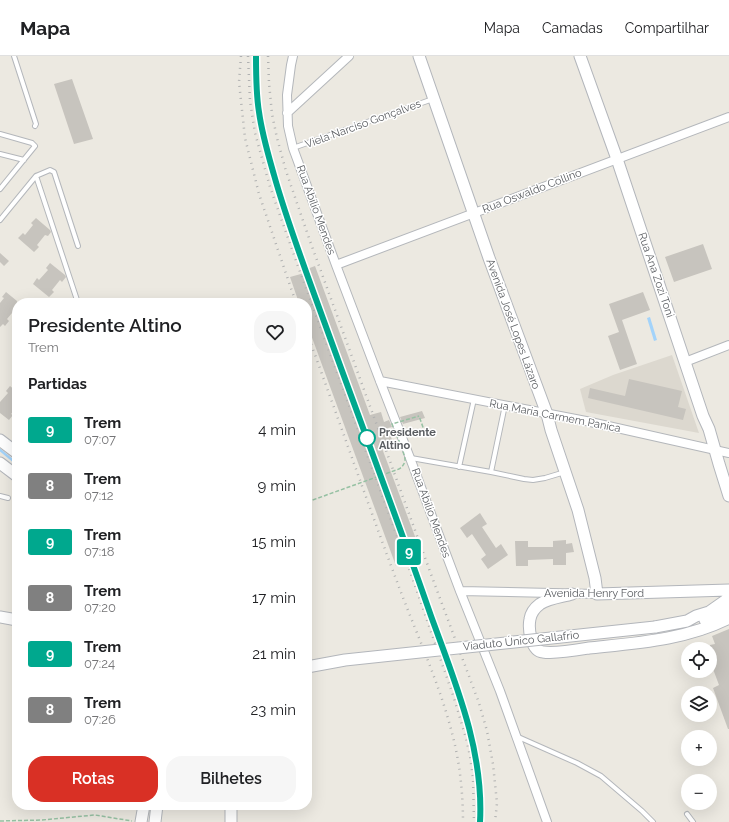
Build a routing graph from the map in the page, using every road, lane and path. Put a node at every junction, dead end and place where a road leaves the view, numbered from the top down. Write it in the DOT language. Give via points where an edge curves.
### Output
graph roads {
  1 [pos="14,56"];
  2 [pos="293,56"];
  3 [pos="348,56"];
  4 [pos="419,56"];
  5 [pos="580,56"];
  6 [pos="433,99"];
  7 [pos="287,113"];
  8 [pos="729,117"];
  9 [pos="35,126"];
  10 [pos="0,134"];
  11 [pos="293,148"];
  12 [pos="0,154"];
  13 [pos="617,159"];
  14 [pos="24,160"];
  15 [pos="36,176"];
  16 [pos="0,189"];
  17 [pos="473,214"];
  18 [pos="0,220"];
  19 [pos="78,246"];
  20 [pos="336,265"];
  21 [pos="76,298"];
  22 [pos="729,345"];
  23 [pos="685,362"];
  24 [pos="380,381"];
  25 [pos="474,399"];
  26 [pos="505,405"];
  27 [pos="546,414"];
  28 [pos="402,438"];
  29 [pos="0,440"];
  30 [pos="12,449"];
  31 [pos="714,449"];
  32 [pos="729,452"];
  33 [pos="410,458"];
  34 [pos="0,463"];
  35 [pos="459,467"];
  36 [pos="565,471"];
  37 [pos="12,472"];
  38 [pos="491,472"];
  39 [pos="0,496"];
  40 [pos="729,496"];
  41 [pos="8,498"];
  42 [pos="312,500"];
  43 [pos="729,590"];
  44 [pos="460,591"];
  45 [pos="572,594"];
  46 [pos="597,594"];
  47 [pos="729,598"];
  48 [pos="729,610"];
  49 [pos="0,617"];
  50 [pos="729,618"];
  51 [pos="12,619"];
  52 [pos="687,621"];
  53 [pos="312,666"];
  54 [pos="516,736"];
  55 [pos="143,810"];
  56 [pos="156,810"];
  57 [pos="231,810"];
  58 [pos="687,814"];
  59 [pos="0,821"];
  60 [pos="136,822"];
  61 [pos="140,822"];
  62 [pos="155,822"];
  63 [pos="231,822"];
  64 [pos="547,822"];
  65 [pos="653,822"];
  66 [pos="693,822"];
  1 -- 9 [label="lane"];
  2 -- 7 [label="street, Rua Abílio Mendes"];
  3 -- 7 [label="street"];
  4 -- 6 [label="street, Avenida José Lopes Lázaro"];
  5 -- 13 [label="street, Rua Ana Zozi Toni"];
  6 -- 11 [label="lane, Viela Narciso Gonçalves"];
  6 -- 17 [label="street, Avenida José Lopes Lázaro"];
  7 -- 11 [label="street, Rua Abílio Mendes"];
  8 -- 13 [label="street, Rua Oswaldo Collino"];
  10 -- 14 [label="lane" via="34,144 34,148"];
  11 -- 20 [label="street, Rua Abílio Mendes"];
  12 -- 14 [label="lane"];
  13 -- 17 [label="street, Rua Oswaldo Collino"];
  13 -- 23 [label="street, Rua Ana Zozi Toni"];
  14 -- 16 [label="lane"];
  15 -- 18 [label="lane"];
  15 -- 19 [label="lane" via="50,170 54,172"];
  15 -- 21 [label="lane"];
  17 -- 20 [label="street, Rua Oswaldo Collino"];
  17 -- 27 [label="street, Avenida José Lopes Lázaro"];
  20 -- 24 [label="street, Rua Abílio Mendes"];
  22 -- 23 [label="street"];
  23 -- 31 [label="street, Rua Ana Zozi Toni"];
  24 -- 25 [label="street, Rua Maria Carmem Panica"];
  24 -- 28 [label="street, Rua Abílio Mendes"];
  25 -- 26 [label="street, Rua Maria Carmem Panica"];
  25 -- 35 [label="lane"];
  26 -- 27 [label="street, Rua Maria Carmem Panica"];
  26 -- 38 [label="lane"];
  27 -- 31 [label="street, Rua Maria Carmem Panica"];
  27 -- 36 [label="street, Avenida José Lopes Lázaro"];
  28 -- 33 [label="street, Rua Abílio Mendes"];
  28 -- 42 [label="path, bridge" via="424,430 419,416 392,424 405,456 405,462 399,469"];
  29 -- 30 [label="street"];
  31 -- 32 [label="street, Rua Maria Carmem Panica"];
  31 -- 40 [label="street, Rua Ana Zozi Toni"];
  33 -- 35 [label="lane"];
  33 -- 44 [label="street, Rua Abílio Mendes"];
  34 -- 37 [label="street"];
  35 -- 38 [label="lane"];
  36 -- 38 [label="lane" via="533,480"];
  36 -- 46 [label="street, Avenida José Lopes Lázaro" via="578,510"];
  39 -- 41 [label="lane"];
  43 -- 46 [label="street, Avenida Henry Ford"];
  44 -- 45 [label="street, Avenida Henry Ford"];
  44 -- 54 [label="street, Rua Abílio Mendes"];
  45 -- 46 [label="street, Avenida Henry Ford"];
  45 -- 50 [label="street" via="541,603 531,615 530,636 535,648 542,652 648,641 700,630"];
  47 -- 52 [label="street, Viaduto Único Gallafrio" via="709,612"];
  48 -- 52 [label="street, Viaduto Único Gallafrio" via="696,623"];
  49 -- 51 [label="street"];
  52 -- 53 [label="street, Viaduto Único Gallafrio, bridge" via="655,627 345,660"];
  54 -- 64 [label="street, Rua Abílio Mendes"];
  54 -- 65 [label="lane" via="600,776"];
  55 -- 61 [label="street"];
  56 -- 62 [label="street"];
  57 -- 63 [label="street"];
  58 -- 66 [label="lane"];
  59 -- 60 [label="path" via="95,815"];
}
